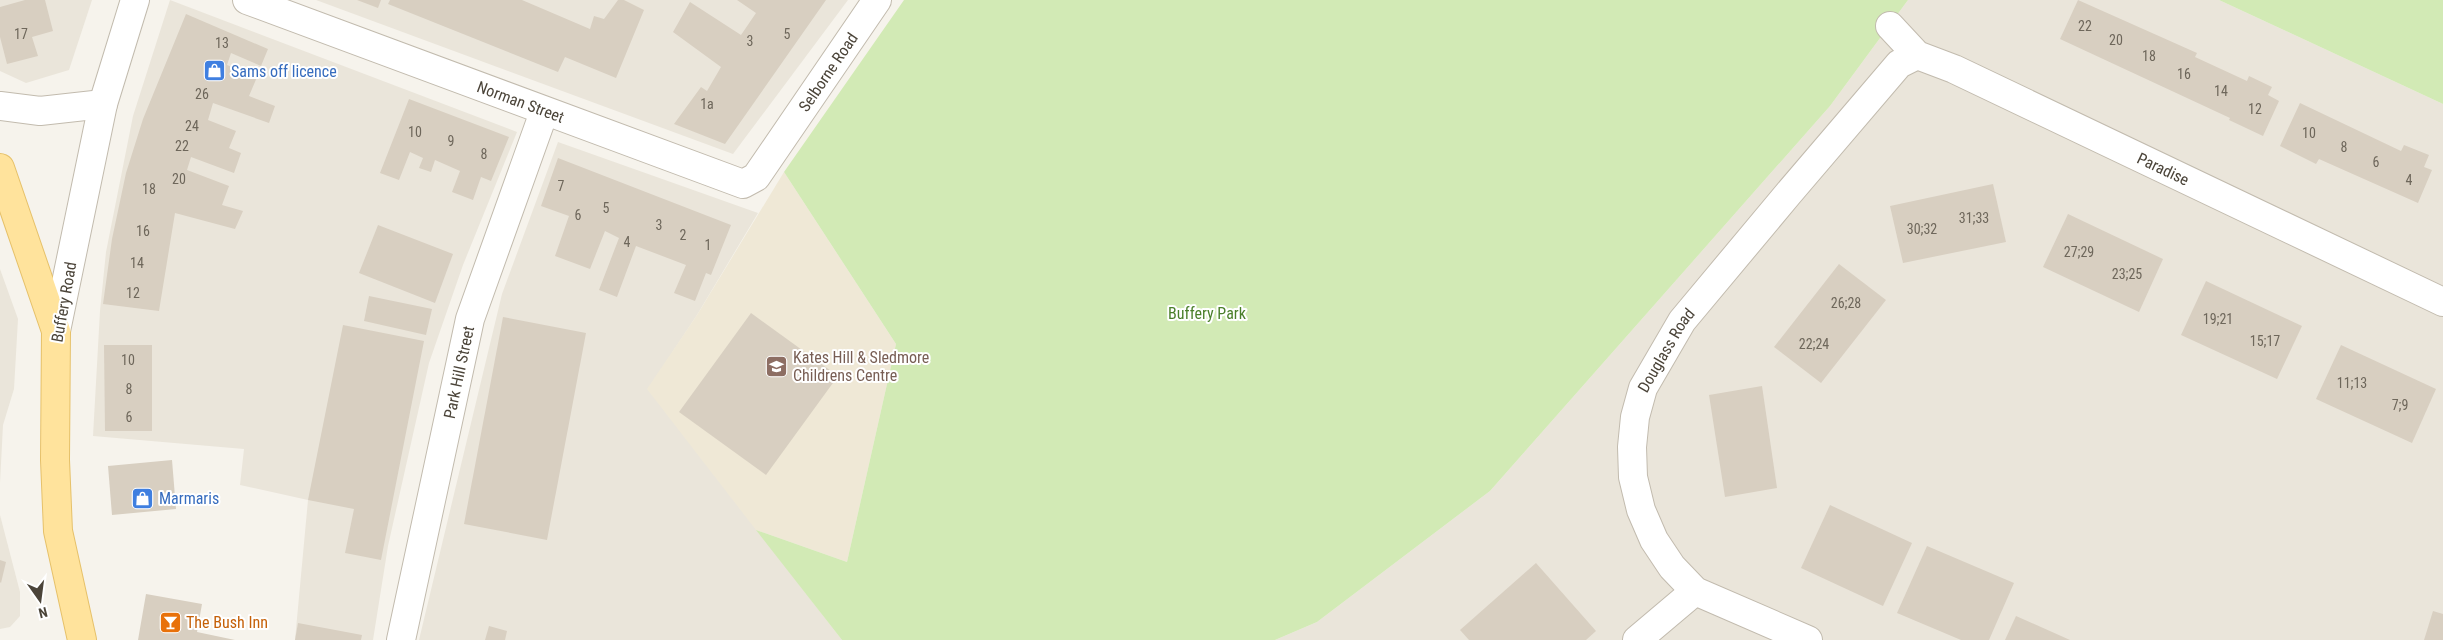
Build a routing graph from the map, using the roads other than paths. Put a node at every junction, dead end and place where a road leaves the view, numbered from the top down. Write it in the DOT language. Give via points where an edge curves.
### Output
graph roads {
  1 [pos="135,0"];
  2 [pos="247,0"];
  3 [pos="877,0"];
  4 [pos="1890,26"];
  5 [pos="1917,55"];
  6 [pos="103,104"];
  7 [pos="0,106"];
  8 [pos="544,112"];
  9 [pos="780,143"];
  10 [pos="0,168"];
  11 [pos="2443,302"];
  12 [pos="56,331"];
  13 [pos="1695,591"];
  14 [pos="82,640"];
  15 [pos="401,640"];
  16 [pos="1637,640"];
  17 [pos="1808,640"];
  1 -- 6 [label="street, Buffery Road"];
  2 -- 8 [label="street, Norman Street"];
  3 -- 9 [label="street, Selborne Road"];
  4 -- 5 [label="street, Paradise"];
  5 -- 11 [label="street, Paradise" via="1954,69"];
  5 -- 13 [label="street, Douglass Road" via="1899,64 1682,321 1643,388 1635,417 1632,447 1641,510 1654,540 1672,567"];
  6 -- 7 [label="street" via="40,112"];
  6 -- 12 [label="street, Buffery Road"];
  8 -- 9 [label="street, Norman Street" via="743,184 756,177"];
  8 -- 15 [label="street, Park Hill Street" via="470,319"];
  10 -- 12 [label="main road"];
  12 -- 14 [label="main road, Buffery Road" via="58,532"];
  13 -- 16 [label="street"];
  13 -- 17 [label="street, Douglass Road"];
}
